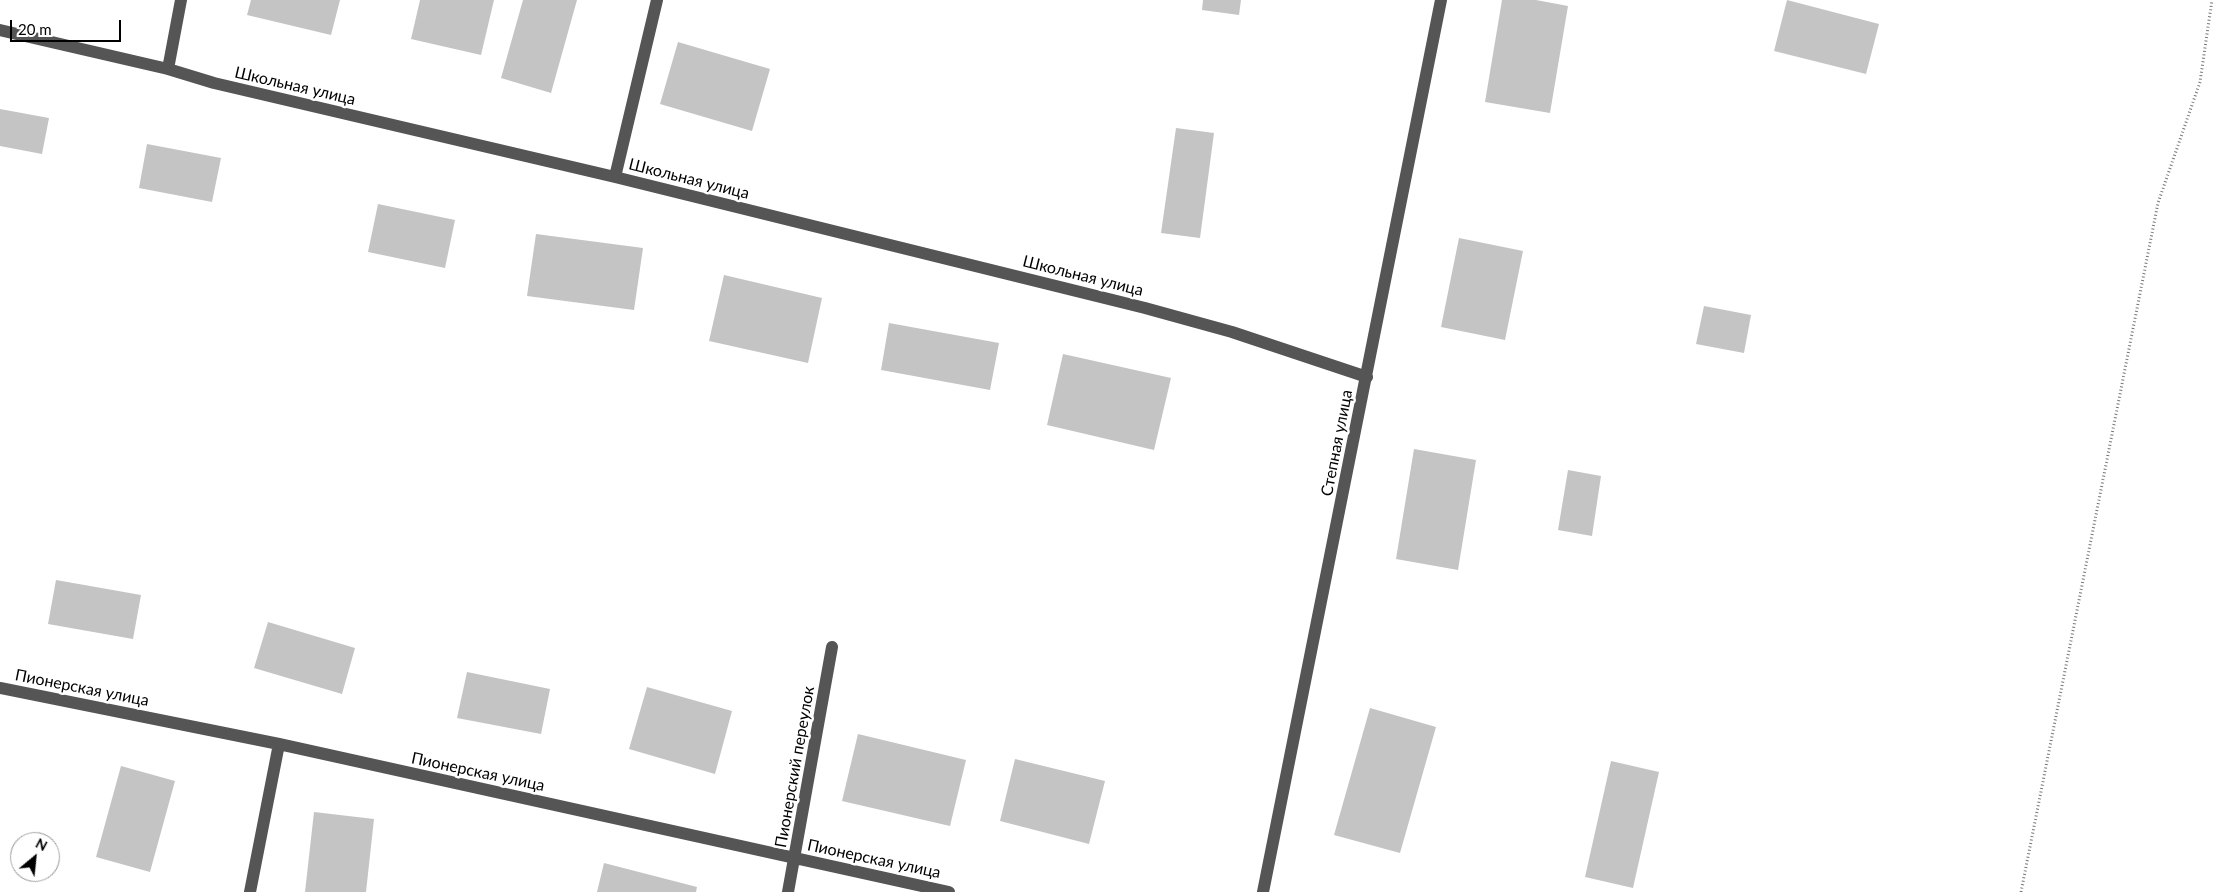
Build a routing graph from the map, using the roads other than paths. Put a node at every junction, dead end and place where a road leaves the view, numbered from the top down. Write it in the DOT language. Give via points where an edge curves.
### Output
graph roads {
  1 [pos="181,0"];
  2 [pos="657,0"];
  3 [pos="1441,0"];
  4 [pos="0,30"];
  5 [pos="168,69"];
  6 [pos="616,177"];
  7 [pos="1366,377"];
  8 [pos="832,647"];
  9 [pos="0,688"];
  10 [pos="280,744"];
  11 [pos="795,858"];
  12 [pos="250,892"];
  13 [pos="788,892"];
  14 [pos="949,892"];
  15 [pos="1263,892"];
  1 -- 5 [label="street"];
  2 -- 6 [label="street"];
  3 -- 7 [label="street, Степная улица"];
  4 -- 5 [label="street, Школьная улица"];
  5 -- 6 [label="street, Школьная улица" via="214,83"];
  6 -- 7 [label="street, Школьная улица" via="1144,308 1232,332"];
  7 -- 15 [label="street, Степная улица"];
  8 -- 11 [label="street, Пионерский переулок"];
  9 -- 10 [label="street, Пионерская улица"];
  10 -- 11 [label="street, Пионерская улица"];
  10 -- 12 [label="street"];
  11 -- 13 [label="street, Пионерский переулок"];
  11 -- 14 [label="street, Пионерская улица"];
}
